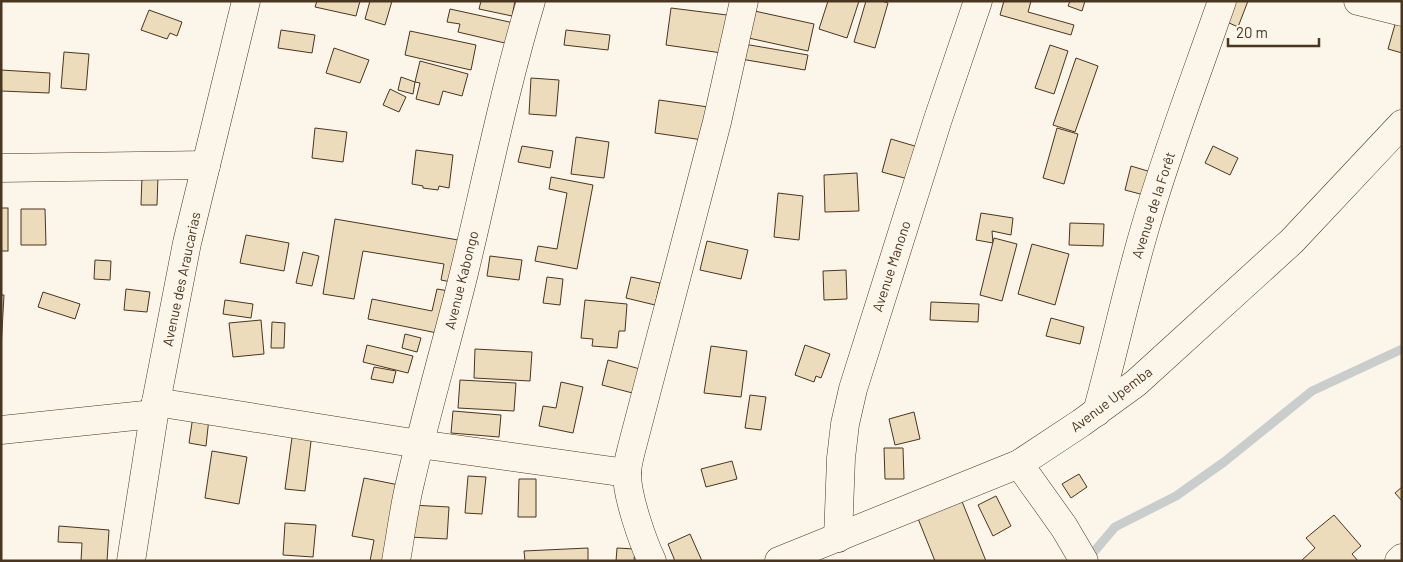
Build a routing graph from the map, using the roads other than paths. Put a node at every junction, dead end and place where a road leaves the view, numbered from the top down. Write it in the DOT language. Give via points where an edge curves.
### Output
graph roads {
  1 [pos="246,1"];
  2 [pos="531,1"];
  3 [pos="744,1"];
  4 [pos="978,1"];
  5 [pos="1222,1"];
  6 [pos="1358,1"];
  7 [pos="1402,12"];
  8 [pos="1402,124"];
  9 [pos="206,166"];
  10 [pos="1,168"];
  11 [pos="155,408"];
  12 [pos="1097,412"];
  13 [pos="1,430"];
  14 [pos="419,444"];
  15 [pos="1019,464"];
  16 [pos="627,473"];
  17 [pos="838,538"];
  18 [pos="131,561"];
  19 [pos="396,561"];
  20 [pos="652,561"];
  21 [pos="779,561"];
  22 [pos="1084,561"];
  1 -- 9 [label="street, Avenue des Araucarias"];
  2 -- 14 [label="street, Avenue Kabongo"];
  3 -- 16 [label="street" via="717,122"];
  4 -- 17 [label="street, Avenue Manono" via="853,388 841,458"];
  5 -- 12 [label="street, Avenue de la Forêt" via="1145,226"];
  6 -- 7 [label="street"];
  8 -- 12 [label="street, Avenue Upemba" via="1292,241 1136,383"];
  9 -- 10 [label="street"];
  9 -- 11 [label="street, Avenue des Araucarias" via="187,243"];
  11 -- 13 [label="street"];
  11 -- 14 [label="street"];
  11 -- 18 [label="street, Avenue des Araucarias"];
  12 -- 15 [label="street, Avenue Upemba"];
  14 -- 16 [label="street"];
  14 -- 19 [label="street, Avenue Kabongo"];
  15 -- 17 [label="street, Avenue Upemba"];
  15 -- 22 [label="street"];
  16 -- 20 [label="street" via="645,548"];
  17 -- 21 [label="street, Avenue Upemba"];
}
